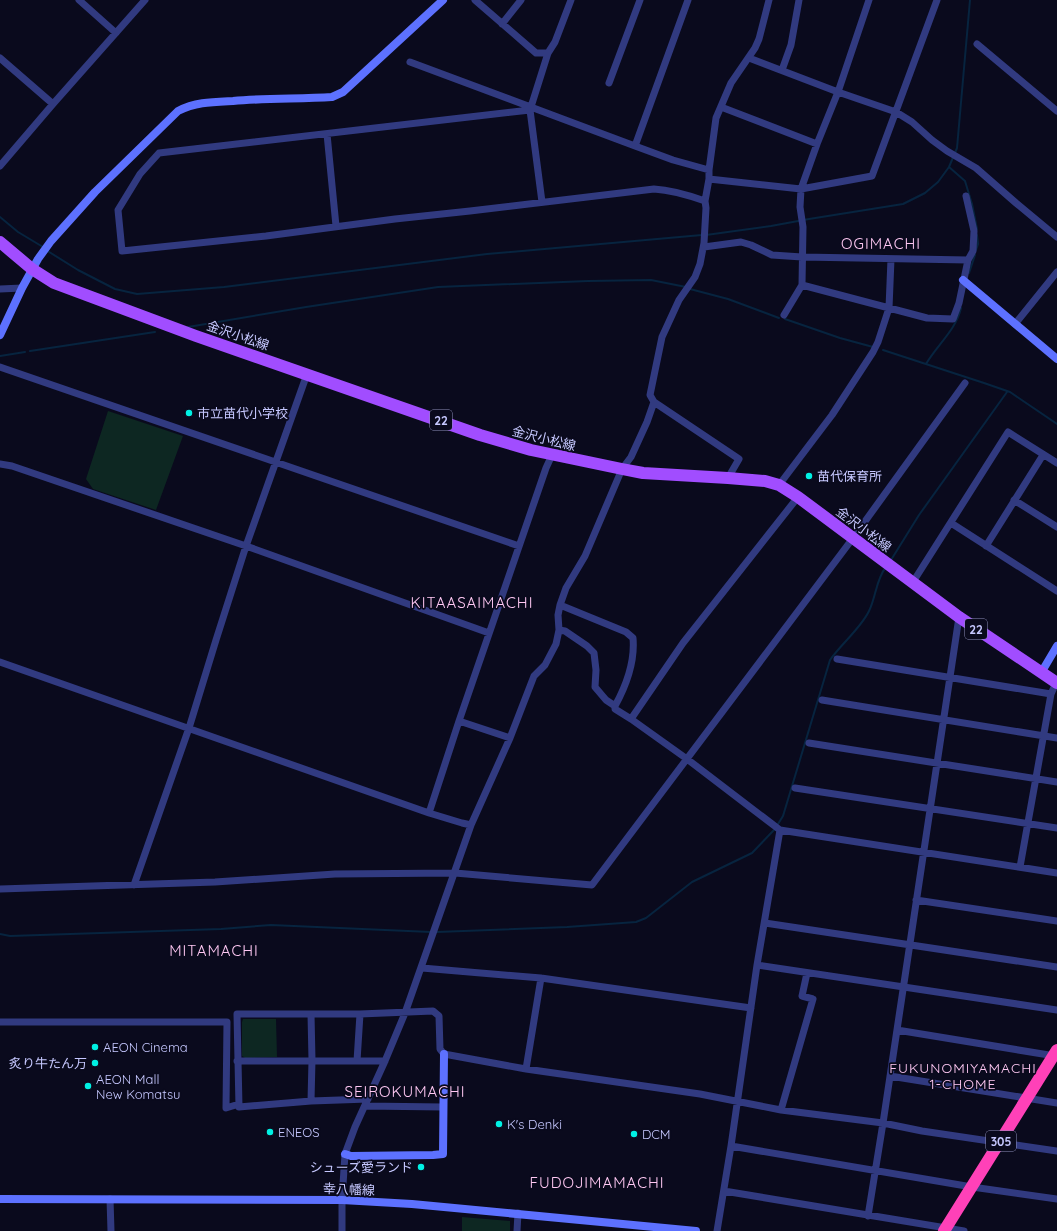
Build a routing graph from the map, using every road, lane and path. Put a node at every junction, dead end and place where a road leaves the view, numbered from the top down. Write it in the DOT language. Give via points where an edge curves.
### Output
graph roads {
  1 [pos="79,0"];
  2 [pos="145,0"];
  3 [pos="443,0"];
  4 [pos="474,0"];
  5 [pos="521,0"];
  6 [pos="571,0"];
  7 [pos="640,0"];
  8 [pos="688,0"];
  9 [pos="769,0"];
  10 [pos="799,0"];
  11 [pos="869,0"];
  12 [pos="937,0"];
  13 [pos="502,24"];
  14 [pos="116,33"];
  15 [pos="977,44"];
  16 [pos="548,53"];
  17 [pos="0,58"];
  18 [pos="749,58"];
  19 [pos="410,62"];
  20 [pos="782,70"];
  21 [pos="609,83"];
  22 [pos="838,92"];
  23 [pos="53,104"];
  24 [pos="721,107"];
  25 [pos="531,109"];
  26 [pos="1057,111"];
  27 [pos="896,112"];
  28 [pos="326,134"];
  29 [pos="817,144"];
  30 [pos="635,146"];
  31 [pos="0,166"];
  32 [pos="709,170"];
  33 [pos="709,179"];
  34 [pos="801,189"];
  35 [pos="966,196"];
  36 [pos="542,202"];
  37 [pos="706,205"];
  38 [pos="336,226"];
  39 [pos="1057,237"];
  40 [pos="0,242"];
  41 [pos="704,245"];
  42 [pos="802,257"];
  43 [pos="891,259"];
  44 [pos="968,260"];
  45 [pos="35,264"];
  46 [pos="1057,272"];
  47 [pos="963,280"];
  48 [pos="802,285"];
  49 [pos="22,288"];
  50 [pos="0,290"];
  51 [pos="889,308"];
  52 [pos="784,315"];
  53 [pos="1016,324"];
  54 [pos="0,335"];
  55 [pos="1057,359"];
  56 [pos="0,367"];
  57 [pos="307,374"];
  58 [pos="965,383"];
  59 [pos="654,402"];
  60 [pos="552,454"];
  61 [pos="1043,455"];
  62 [pos="276,462"];
  63 [pos="1057,463"];
  64 [pos="0,464"];
  65 [pos="622,470"];
  66 [pos="728,478"];
  67 [pos="779,485"];
  68 [pos="798,497"];
  69 [pos="1014,500"];
  70 [pos="951,523"];
  71 [pos="1057,527"];
  72 [pos="854,538"];
  73 [pos="246,546"];
  74 [pos="519,546"];
  75 [pos="986,546"];
  76 [pos="913,582"];
  77 [pos="1057,591"];
  78 [pos="560,605"];
  79 [pos="959,617"];
  80 [pos="559,630"];
  81 [pos="489,633"];
  82 [pos="1057,646"];
  83 [pos="837,659"];
  84 [pos="0,662"];
  85 [pos="1041,673"];
  86 [pos="950,677"];
  87 [pos="1054,687"];
  88 [pos="822,700"];
  89 [pos="615,706"];
  90 [pos="631,718"];
  91 [pos="944,720"];
  92 [pos="459,721"];
  93 [pos="189,728"];
  94 [pos="1043,736"];
  95 [pos="510,738"];
  96 [pos="1057,738"];
  97 [pos="808,743"];
  98 [pos="687,759"];
  99 [pos="937,764"];
  100 [pos="1036,778"];
  101 [pos="1057,782"];
  102 [pos="795,788"];
  103 [pos="930,808"];
  104 [pos="429,813"];
  105 [pos="1028,823"];
  106 [pos="472,825"];
  107 [pos="1057,828"];
  108 [pos="780,830"];
  109 [pos="923,852"];
  110 [pos="1020,867"];
  111 [pos="455,873"];
  112 [pos="1057,873"];
  113 [pos="134,885"];
  114 [pos="0,889"];
  115 [pos="916,900"];
  116 [pos="1057,921"];
  117 [pos="765,923"];
  118 [pos="910,945"];
  119 [pos="757,965"];
  120 [pos="1057,967"];
  121 [pos="422,968"];
  122 [pos="807,973"];
  123 [pos="541,978"];
  124 [pos="903,988"];
  125 [pos="751,1008"];
  126 [pos="1057,1010"];
  127 [pos="405,1012"];
  128 [pos="311,1014"];
  129 [pos="360,1014"];
  130 [pos="0,1022"];
  131 [pos="897,1030"];
  132 [pos="444,1054"];
  133 [pos="1056,1054"];
  134 [pos="312,1060"];
  135 [pos="238,1061"];
  136 [pos="357,1061"];
  137 [pos="385,1061"];
  138 [pos="526,1068"];
  139 [pos="890,1076"];
  140 [pos="1028,1098"];
  141 [pos="368,1099"];
  142 [pos="311,1101"];
  143 [pos="737,1102"];
  144 [pos="1057,1102"];
  145 [pos="239,1104"];
  146 [pos="364,1106"];
  147 [pos="443,1107"];
  148 [pos="781,1110"];
  149 [pos="883,1123"];
  150 [pos="1000,1142"];
  151 [pos="731,1146"];
  152 [pos="1057,1152"];
  153 [pos="345,1154"];
  154 [pos="876,1171"];
  155 [pos="972,1188"];
  156 [pos="724,1191"];
  157 [pos="0,1199"];
  158 [pos="110,1199"];
  159 [pos="1057,1199"];
  160 [pos="342,1200"];
  161 [pos="518,1213"];
  162 [pos="868,1216"];
  163 [pos="944,1230"];
  164 [pos="111,1231"];
  165 [pos="342,1231"];
  166 [pos="517,1231"];
  167 [pos="696,1231"];
  168 [pos="717,1231"];
  169 [pos="964,1231"];
  1 -- 14 [label="street"];
  2 -- 14 [label="street"];
  3 -- 45 [label="street" via="343,92 332,97 204,103 178,111 95,192 51,241"];
  4 -- 13 [label="street"];
  5 -- 13 [label="street"];
  6 -- 16 [label="street"];
  7 -- 21 [label="street"];
  8 -- 30 [label="street"];
  9 -- 18 [label="street" via="759,39"];
  10 -- 20 [label="street" via="791,45"];
  11 -- 22 [label="street"];
  12 -- 27 [label="street"];
  13 -- 16 [label="street" via="536,53"];
  14 -- 23 [label="street"];
  15 -- 26 [label="street"];
  16 -- 25 [label="street"];
  17 -- 23 [label="street"];
  18 -- 20 [label="street"];
  18 -- 24 [label="street" via="732,83"];
  19 -- 25 [label="street"];
  20 -- 22 [label="street"];
  22 -- 27 [label="street"];
  22 -- 29 [label="street"];
  23 -- 31 [label="street"];
  24 -- 29 [label="street"];
  24 -- 32 [label="street" via="716,118"];
  25 -- 28 [label="street"];
  25 -- 30 [label="street"];
  25 -- 36 [label="street"];
  27 -- 34 [label="street" via="872,176"];
  27 -- 39 [label="street" via="947,151 976,168"];
  28 -- 38 [label="street"];
  28 -- 38 [label="street" via="159,153 140,174 118,210 122,251"];
  29 -- 34 [label="street"];
  30 -- 32 [label="street"];
  32 -- 33 [label="street"];
  33 -- 34 [label="street"];
  33 -- 37 [label="street"];
  34 -- 42 [label="street"];
  35 -- 44 [label="street" via="974,231 973,251"];
  36 -- 37 [label="street" via="654,189 684,194"];
  36 -- 38 [label="street"];
  37 -- 41 [label="street"];
  40 -- 45 [label="main road, 金沢小松線 / 22"];
  41 -- 42 [label="street" via="741,242 772,255"];
  41 -- 59 [label="street" via="695,277 679,300 662,337 650,396"];
  42 -- 43 [label="street"];
  42 -- 48 [label="street"];
  43 -- 44 [label="street"];
  43 -- 51 [label="street"];
  44 -- 47 [label="street"];
  45 -- 49 [label="street"];
  45 -- 57 [label="main road, 金沢小松線 / 22" via="54,283"];
  46 -- 53 [label="street"];
  47 -- 51 [label="street" via="953,319 927,318"];
  47 -- 53 [label="street"];
  48 -- 51 [label="street"];
  48 -- 52 [label="street"];
  49 -- 50 [label="street"];
  49 -- 54 [label="street"];
  51 -- 67 [label="street" via="873,352 832,415"];
  53 -- 55 [label="street"];
  56 -- 62 [label="street"];
  57 -- 60 [label="main road, 金沢小松線 / 22" via="516,446"];
  57 -- 62 [label="street"];
  58 -- 72 [label="street"];
  59 -- 65 [label="street" via="631,457"];
  59 -- 66 [label="street" via="740,459"];
  60 -- 65 [label="main road, 金沢小松線 / 22"];
  60 -- 74 [label="street"];
  61 -- 63 [label="street"];
  61 -- 69 [label="street"];
  61 -- 70 [label="street" via="1008,432"];
  62 -- 73 [label="street"];
  62 -- 74 [label="street"];
  64 -- 73 [label="street"];
  65 -- 66 [label="main road, 金沢小松線 / 22"];
  65 -- 78 [label="street" via="586,556 566,588"];
  66 -- 67 [label="main road, 金沢小松線 / 22"];
  67 -- 68 [label="main road, 金沢小松線 / 22"];
  68 -- 72 [label="main road, 金沢小松線 / 22"];
  68 -- 90 [label="street" via="683,643"];
  69 -- 71 [label="street"];
  69 -- 75 [label="street"];
  70 -- 75 [label="street"];
  70 -- 76 [label="street"];
  72 -- 76 [label="main road, 金沢小松線 / 22"];
  72 -- 98 [label="street"];
  73 -- 81 [label="street"];
  73 -- 93 [label="street"];
  74 -- 81 [label="street"];
  75 -- 77 [label="street"];
  76 -- 79 [label="main road, 金沢小松線 / 22"];
  78 -- 80 [label="street"];
  78 -- 89 [label="street" via="626,632 633,638 631,664"];
  79 -- 85 [label="main road, 金沢小松線 / 22"];
  79 -- 86 [label="street"];
  80 -- 89 [label="street" via="565,631 587,646 594,654 595,687"];
  80 -- 95 [label="street" via="556,644 545,665 534,676"];
  81 -- 92 [label="street"];
  82 -- 85 [label="street"];
  83 -- 86 [label="street"];
  84 -- 93 [label="street"];
  85 -- 87 [label="main road, 金沢小松線 / 22"];
  86 -- 87 [label="street"];
  86 -- 91 [label="street"];
  87 -- 94 [label="street"];
  88 -- 91 [label="street"];
  89 -- 90 [label="street" via="615,709"];
  90 -- 98 [label="street"];
  91 -- 94 [label="street"];
  91 -- 99 [label="street"];
  92 -- 95 [label="street"];
  92 -- 104 [label="street"];
  93 -- 104 [label="street"];
  93 -- 113 [label="street"];
  94 -- 96 [label="street"];
  94 -- 100 [label="street"];
  95 -- 106 [label="street"];
  97 -- 99 [label="street"];
  98 -- 108 [label="street"];
  98 -- 111 [label="street" via="592,885"];
  99 -- 100 [label="street"];
  99 -- 103 [label="street"];
  100 -- 101 [label="street"];
  100 -- 105 [label="street"];
  102 -- 103 [label="street"];
  103 -- 105 [label="street"];
  103 -- 109 [label="street"];
  104 -- 106 [label="street"];
  105 -- 107 [label="street"];
  105 -- 110 [label="street"];
  106 -- 111 [label="street"];
  108 -- 109 [label="street"];
  108 -- 117 [label="street"];
  109 -- 110 [label="street"];
  109 -- 115 [label="street"];
  110 -- 112 [label="street"];
  111 -- 113 [label="street" via="335,874"];
  111 -- 121 [label="street"];
  113 -- 114 [label="street"];
  115 -- 116 [label="street"];
  115 -- 118 [label="street"];
  117 -- 118 [label="street"];
  117 -- 119 [label="street"];
  118 -- 120 [label="street"];
  118 -- 124 [label="street"];
  119 -- 122 [label="street"];
  119 -- 125 [label="street"];
  121 -- 123 [label="street"];
  121 -- 127 [label="street"];
  122 -- 124 [label="street"];
  122 -- 148 [label="street" via="802,996 813,999"];
  123 -- 125 [label="street"];
  123 -- 138 [label="street"];
  124 -- 126 [label="street"];
  124 -- 131 [label="street"];
  125 -- 143 [label="street"];
  127 -- 129 [label="street"];
  127 -- 132 [label="street" via="433,1011 440,1016 440,1049"];
  127 -- 137 [label="street"];
  128 -- 129 [label="street"];
  128 -- 134 [label="street"];
  128 -- 135 [label="street" via="237,1014"];
  129 -- 136 [label="street"];
  130 -- 145 [label="street" via="227,1022 226,1108"];
  131 -- 133 [label="street"];
  131 -- 139 [label="street"];
  132 -- 138 [label="street"];
  132 -- 147 [label="street"];
  133 -- 140 [label="highway, 305"];
  134 -- 135 [label="street"];
  134 -- 136 [label="street"];
  134 -- 142 [label="street"];
  135 -- 145 [label="street"];
  136 -- 137 [label="street"];
  137 -- 141 [label="street"];
  138 -- 143 [label="street" via="700,1094"];
  139 -- 140 [label="street"];
  139 -- 149 [label="street"];
  140 -- 144 [label="street"];
  140 -- 150 [label="highway, 305"];
  141 -- 142 [label="street"];
  141 -- 146 [label="street"];
  142 -- 145 [label="street" via="239,1107"];
  143 -- 148 [label="street"];
  143 -- 151 [label="street"];
  146 -- 147 [label="street"];
  146 -- 153 [label="street"];
  147 -- 153 [label="street" via="443,1154"];
  148 -- 149 [label="street"];
  149 -- 150 [label="street"];
  149 -- 154 [label="street"];
  150 -- 152 [label="street"];
  150 -- 155 [label="highway, 305"];
  151 -- 154 [label="street"];
  151 -- 156 [label="street"];
  153 -- 160 [label="street"];
  154 -- 155 [label="street"];
  154 -- 162 [label="street"];
  155 -- 159 [label="street"];
  155 -- 163 [label="highway, 305"];
  156 -- 162 [label="street"];
  156 -- 168 [label="street"];
  157 -- 158 [label="street, 幸八幡線"];
  158 -- 160 [label="street, 幸八幡線"];
  158 -- 164 [label="street"];
  160 -- 161 [label="street, 幸八幡線"];
  160 -- 165 [label="street"];
  161 -- 166 [label="street"];
  161 -- 167 [label="street, 幸八幡線"];
  162 -- 163 [label="street"];
  163 -- 169 [label="street"];
}
